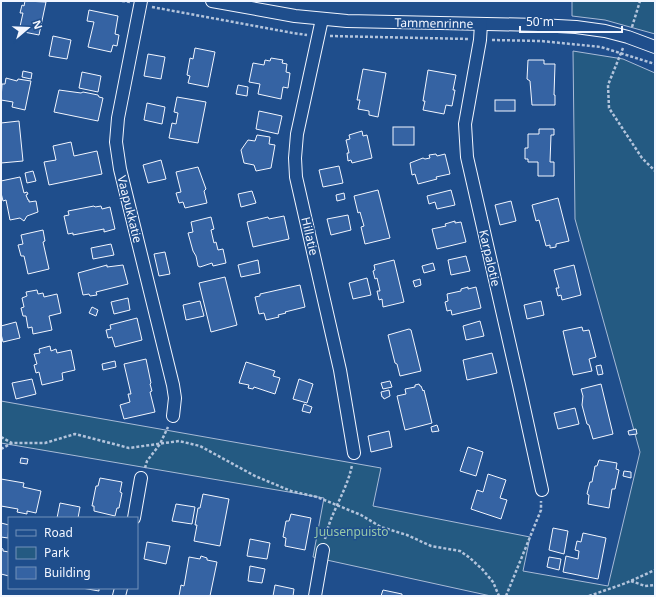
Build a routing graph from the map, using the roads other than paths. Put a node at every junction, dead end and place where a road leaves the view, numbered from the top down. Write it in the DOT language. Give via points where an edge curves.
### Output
graph roads {
  1 [pos="141,1"];
  2 [pos="212,1"];
  3 [pos="322,19"];
  4 [pos="481,24"];
  5 [pos="655,47"];
  6 [pos="174,416"];
  7 [pos="354,453"];
  8 [pos="141,478"];
  9 [pos="542,490"];
  10 [pos="134,517"];
  11 [pos="323,550"];
  12 [pos="315,596"];
  1 -- 6 [label="street, Vaapukkatie" via="118,118 116,142 120,169 173,385"];
  2 -- 3 [label="street, Tammenrinne"];
  3 -- 4 [label="street, Tammenrinne"];
  3 -- 7 [label="street, Hillatie" via="297,134 296,178 340,370"];
  4 -- 5 [label="street, Tammenrinne" via="576,27 605,31"];
  4 -- 9 [label="street, Karpalotie" via="465,124 467,156"];
  8 -- 10 [label="street"];
  11 -- 12 [label="street"];
}
